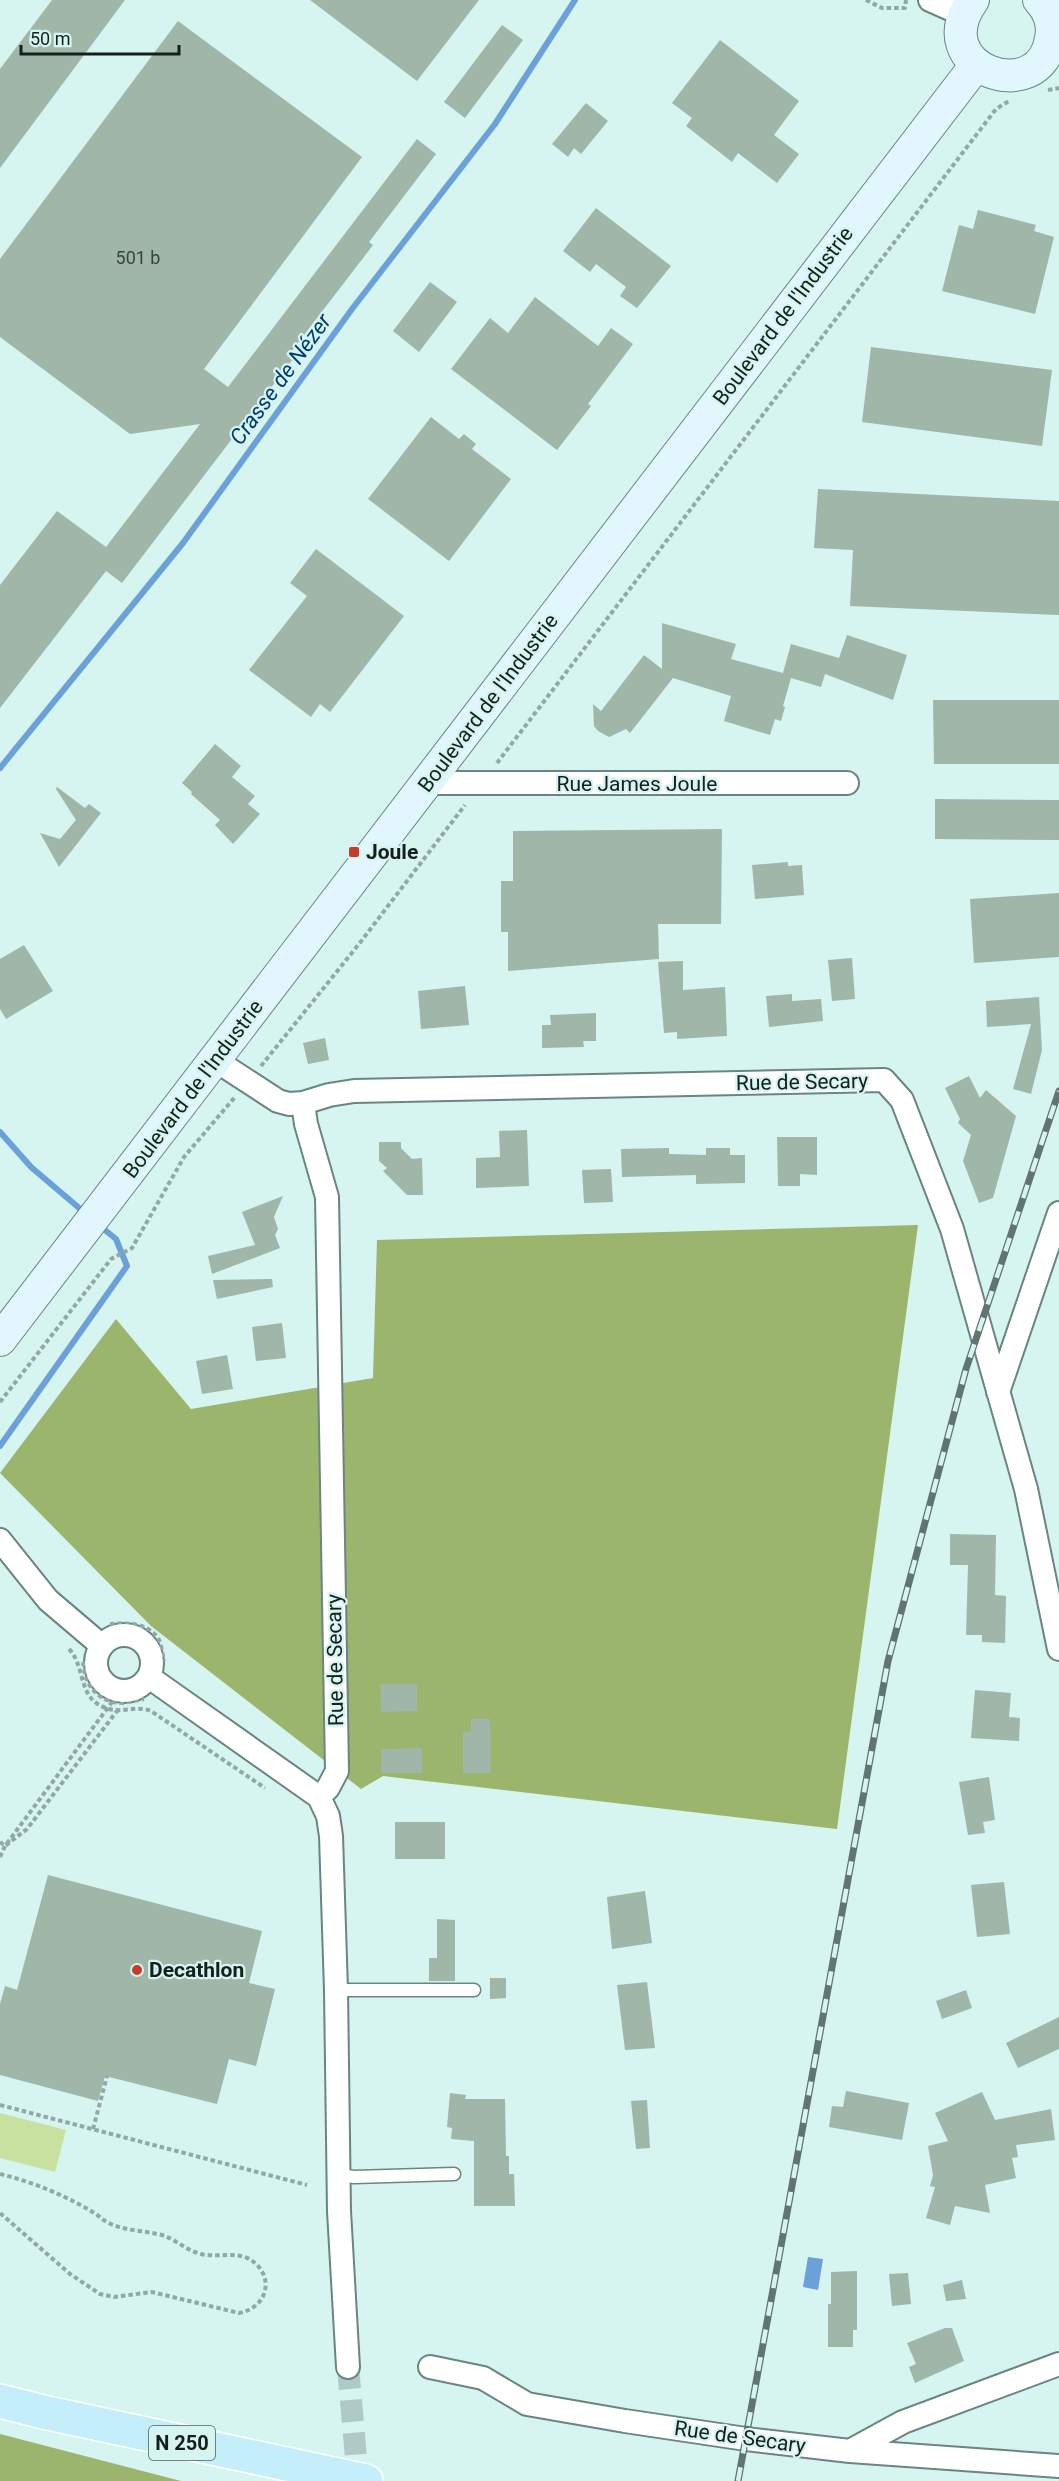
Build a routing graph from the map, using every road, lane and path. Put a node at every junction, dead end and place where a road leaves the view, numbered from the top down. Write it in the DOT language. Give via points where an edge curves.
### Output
graph roads {
  1 [pos="866,0"];
  2 [pos="906,0"];
  3 [pos="930,0"];
  4 [pos="1039,0"];
  5 [pos="968,8"];
  6 [pos="1053,54"];
  7 [pos="976,65"];
  8 [pos="996,109"];
  9 [pos="426,783"];
  10 [pos="847,783"];
  11 [pos="481,784"];
  12 [pos="215,1059"];
  13 [pos="248,1081"];
  14 [pos="303,1103"];
  15 [pos="1059,1213"];
  16 [pos="0,1340"];
  17 [pos="998,1392"];
  18 [pos="0,1402"];
  19 [pos="0,1540"];
  20 [pos="102,1624"];
  21 [pos="1058,1643"];
  22 [pos="67,1646"];
  23 [pos="92,1651"];
  24 [pos="158,1672"];
  25 [pos="107,1709"];
  26 [pos="117,1710"];
  27 [pos="271,1792"];
  28 [pos="319,1797"];
  29 [pos="0,1842"];
  30 [pos="5,1846"];
  31 [pos="0,1857"];
  32 [pos="336,1990"];
  33 [pos="474,1990"];
  34 [pos="107,2076"];
  35 [pos="0,2106"];
  36 [pos="93,2129"];
  37 [pos="0,2174"];
  38 [pos="454,2174"];
  39 [pos="339,2175"];
  40 [pos="307,2185"];
  41 [pos="0,2213"];
  42 [pos="1059,2364"];
  43 [pos="348,2367"];
  44 [pos="430,2367"];
  45 [pos="0,2401"];
  46 [pos="850,2451"];
  47 [pos="1059,2466"];
  48 [pos="366,2481"];
  1 -- 2 [label="path" via="882,8 905,8"];
  3 -- 5 [label="street"];
  4 -- 6 [label="street" via="1046,7 1053,30"];
  5 -- 7 [label="street" via="961,27 963,47"];
  6 -- 7 [label="street" via="1023,73 1004,76"];
  7 -- 9 [label="street, Boulevard de l'Industrie"];
  8 -- 11 [label="path"];
  9 -- 11 [label="street, Rue James Joule"];
  9 -- 12 [label="street, Boulevard de l'Industrie"];
  10 -- 11 [label="street, Rue James Joule"];
  11 -- 13 [label="path"];
  12 -- 13 [label="street, Rue de Secary"];
  12 -- 16 [label="street, Boulevard de l'Industrie"];
  13 -- 14 [label="street, Rue de Secary" via="278,1101"];
  13 -- 18 [label="path" via="184,1157 132,1248 111,1259"];
  14 -- 17 [label="street, Rue de Secary" via="354,1090 884,1080 902,1100 952,1229"];
  14 -- 28 [label="street, Rue de Secary" via="327,1197 328,1219 337,1771"];
  15 -- 17 [label="street"];
  17 -- 21 [label="street, Rue de Secary" via="1026,1489"];
  19 -- 23 [label="street"];
  20 -- 24 [label="path" via="133,1623 158,1638"];
  22 -- 25 [label="path" via="76,1658 86,1692"];
  23 -- 24 [label="street" via="126,1635 144,1643"];
  23 -- 24 [label="street" via="97,1670 112,1689 137,1689"];
  23 -- 25 [label="path" via="88,1684 112,1702"];
  24 -- 28 [label="street"];
  25 -- 26 [label="path"];
  25 -- 30 [label="path"];
  26 -- 27 [label="path" via="151,1711"];
  26 -- 30 [label="path" via="27,1829"];
  28 -- 32 [label="street" via="325,1806 331,1836"];
  29 -- 30 [label="path"];
  30 -- 31 [label="path"];
  32 -- 33 [label="lane"];
  32 -- 39 [label="street"];
  34 -- 36 [label="path"];
  35 -- 36 [label="path"];
  36 -- 40 [label="path"];
  37 -- 41 [label="path" via="29,2181 122,2228 163,2236 199,2253 250,2259 265,2282 263,2299 250,2311 239,2313 152,2292 114,2297 100,2294 70,2274"];
  38 -- 39 [label="lane"];
  39 -- 43 [label="street"];
  42 -- 46 [label="street" via="903,2422"];
  44 -- 46 [label="street, Rue de Secary" via="483,2378 527,2404 738,2438"];
  45 -- 48 [label="main road, N 250"];
  46 -- 47 [label="street, Rue de Secary"];
}
